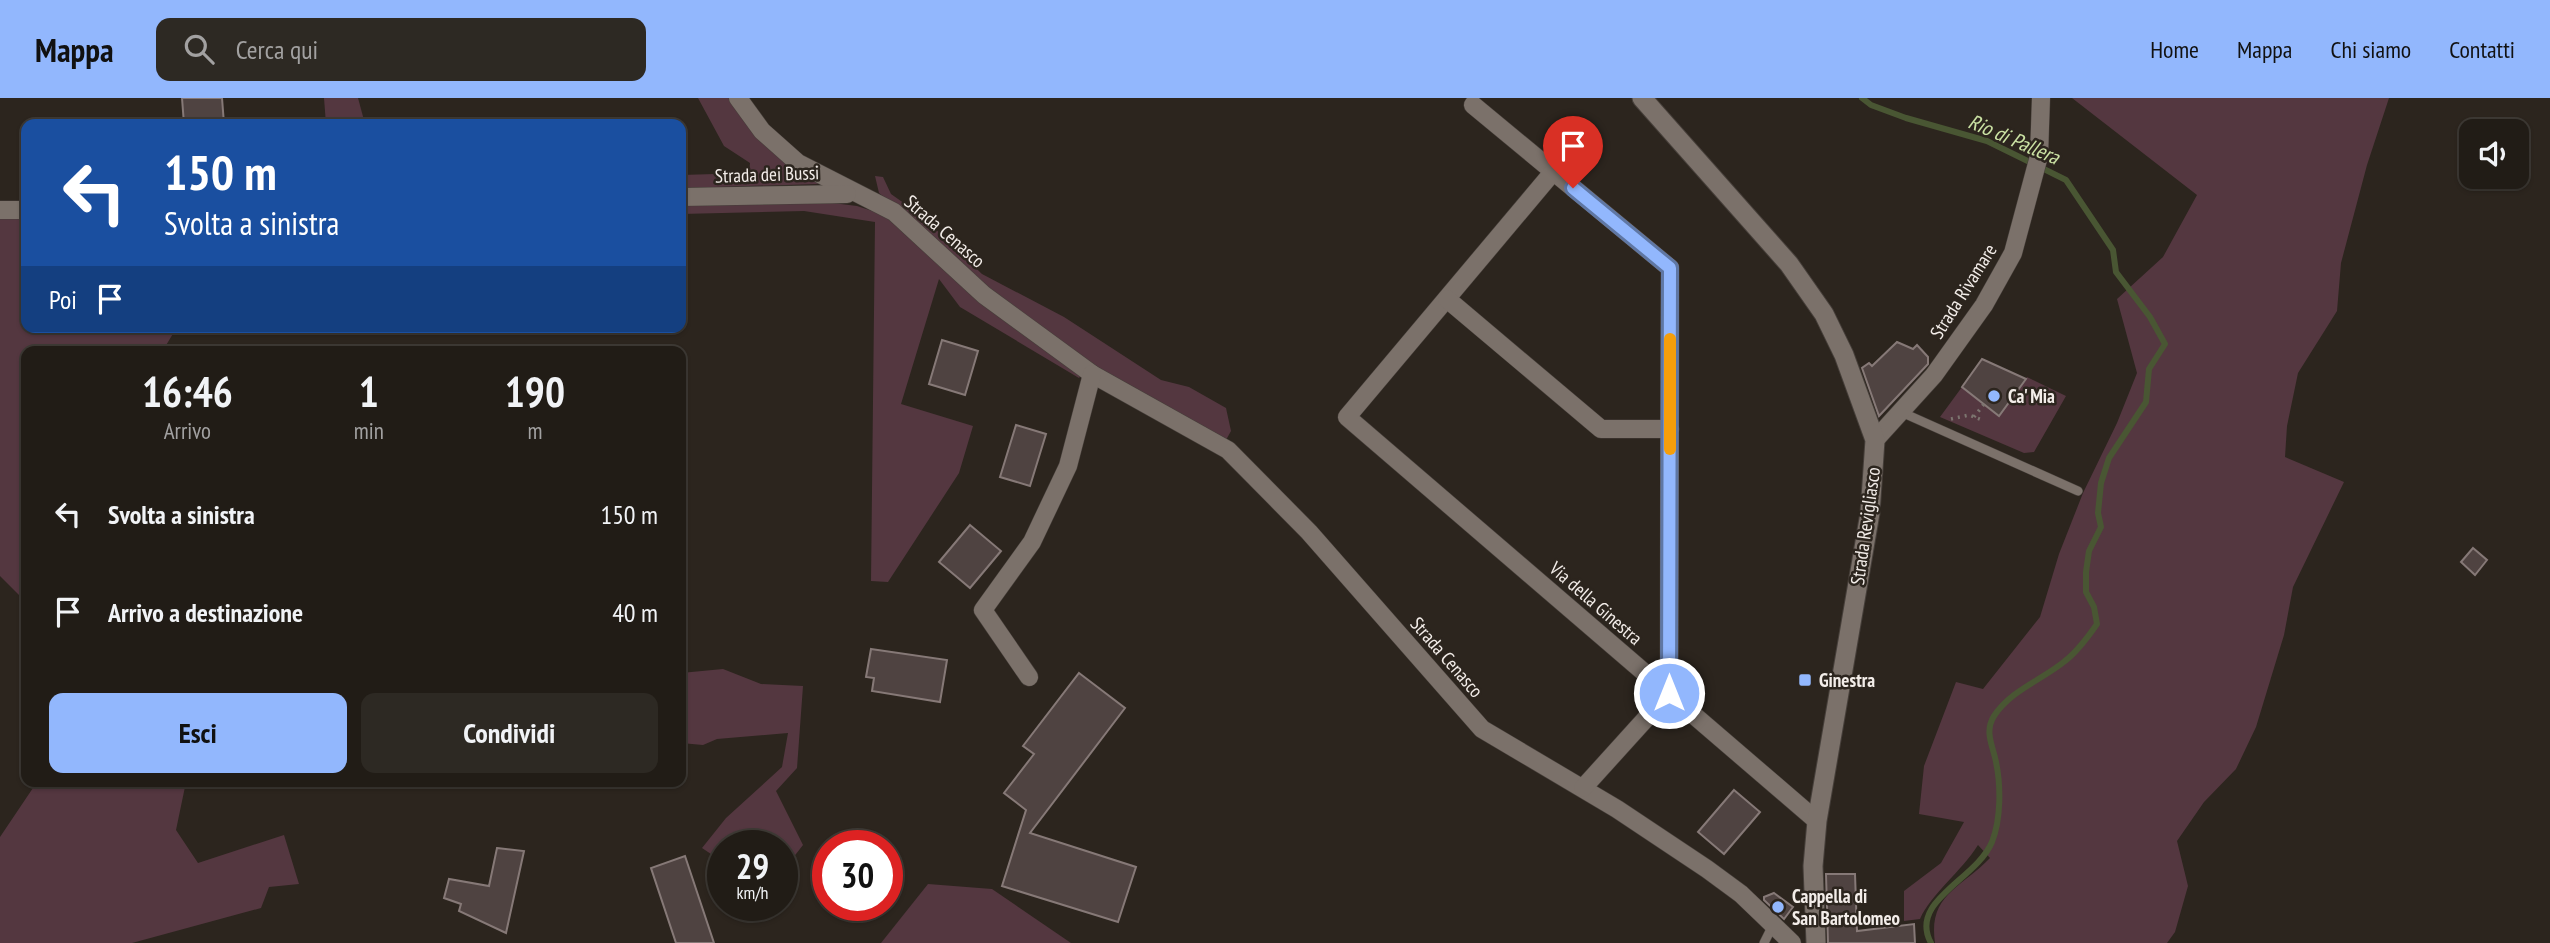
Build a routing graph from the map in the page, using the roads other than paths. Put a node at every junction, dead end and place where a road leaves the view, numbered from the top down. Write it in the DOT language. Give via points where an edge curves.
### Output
graph roads {
  1 [pos="738,98"];
  2 [pos="1642,98"];
  3 [pos="2041,98"];
  4 [pos="1474,105"];
  5 [pos="1553,172"];
  6 [pos="854,194"];
  7 [pos="686,197"];
  8 [pos="0,210"];
  9 [pos="21,210"];
  10 [pos="1447,299"];
  11 [pos="1092,374"];
  12 [pos="1901,412"];
  13 [pos="1670,429"];
  14 [pos="1875,440"];
  15 [pos="2078,491"];
  16 [pos="1029,677"];
  17 [pos="1669,693"];
  18 [pos="1583,788"];
  19 [pos="1817,821"];
  20 [pos="1768,935"];
  21 [pos="1792,943"];
  22 [pos="1816,943"];
  1 -- 6 [label="street, Strada Cenasco" via="762,131 798,163"];
  2 -- 14 [label="street, Strada Revigliasco" via="1789,264 1824,314"];
  3 -- 12 [label="street, Strada Rivamare" via="2039,156 2013,253 1934,375"];
  4 -- 5 [label="street"];
  5 -- 10 [label="street"];
  5 -- 13 [label="street" via="1670,268"];
  6 -- 7 [label="street, Strada dei Bussi"];
  6 -- 11 [label="street, Strada Cenasco" via="894,212 984,295"];
  8 -- 9 [label="street"];
  10 -- 13 [label="street" via="1601,429"];
  10 -- 17 [label="street, Via della Ginestra" via="1347,417"];
  11 -- 16 [label="street" via="1068,466 1032,542 983,610"];
  11 -- 18 [label="street, Strada Cenasco" via="1228,450 1309,532 1482,729"];
  12 -- 14 [label="street, Strada Rivamare"];
  12 -- 15 [label="lane"];
  13 -- 17 [label="street"];
  14 -- 19 [label="street, Strada Revigliasco" via="1870,513"];
  17 -- 18 [label="street"];
  17 -- 19 [label="street, Via della Ginestra"];
  18 -- 20 [label="street, Strada Cenasco" via="1741,894"];
  19 -- 22 [label="street, Strada Revigliasco" via="1813,866"];
  20 -- 21 [label="street, Strada Cenasco"];
}
